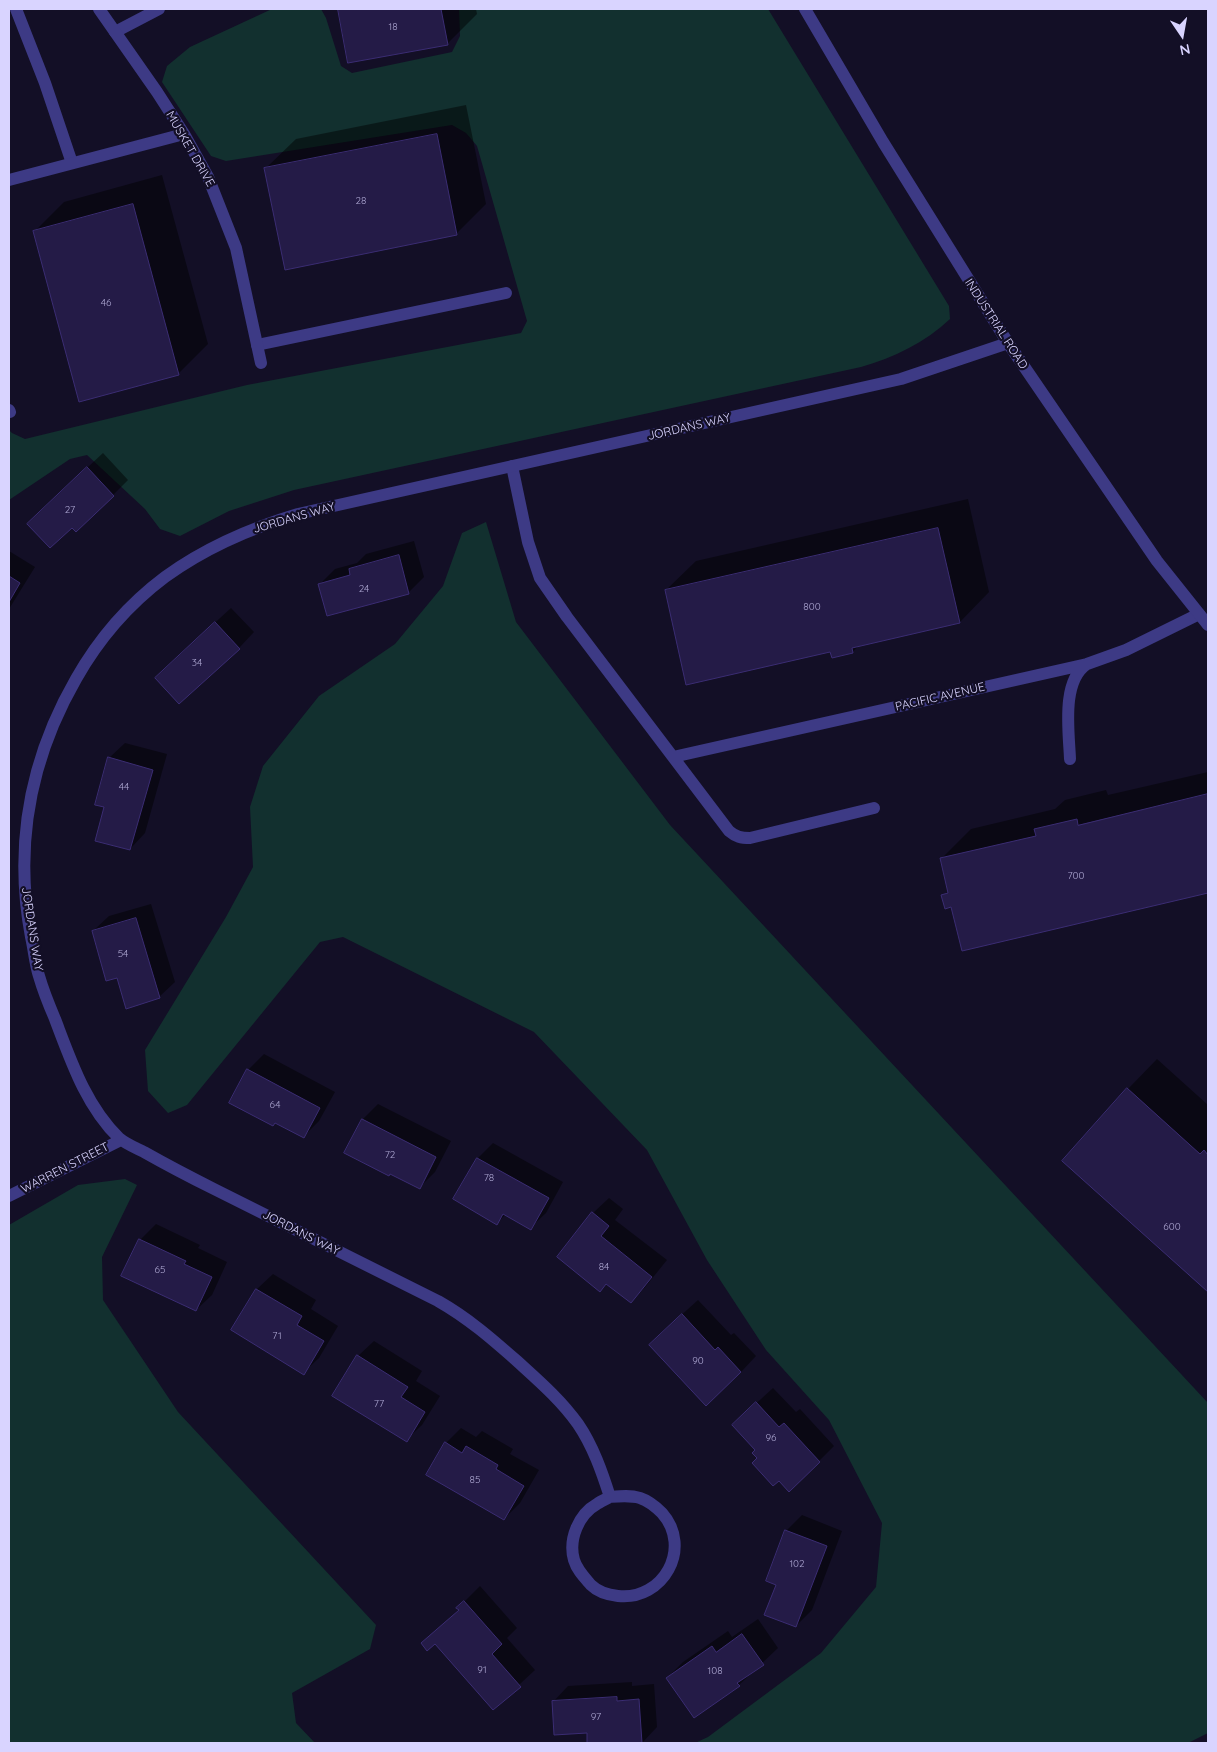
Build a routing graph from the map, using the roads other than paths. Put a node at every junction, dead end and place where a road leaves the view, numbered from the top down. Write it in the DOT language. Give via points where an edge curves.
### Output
graph roads {
  1 [pos="16,9"];
  2 [pos="99,9"];
  3 [pos="160,9"];
  4 [pos="805,9"];
  5 [pos="115,32"];
  6 [pos="184,134"];
  7 [pos="72,163"];
  8 [pos="9,180"];
  9 [pos="506,293"];
  10 [pos="1008,344"];
  11 [pos="257,345"];
  12 [pos="261,363"];
  13 [pos="512,466"];
  14 [pos="1199,614"];
  15 [pos="1208,625"];
  16 [pos="1087,664"];
  17 [pos="673,757"];
  18 [pos="1070,759"];
  19 [pos="874,808"];
  20 [pos="121,1140"];
  21 [pos="9,1196"];
  22 [pos="610,1497"];
  1 -- 7 [label="street"];
  2 -- 5 [label="street, MUSKET DRIVE"];
  3 -- 5 [label="street"];
  4 -- 10 [label="street, INDUSTRIAL ROAD"];
  5 -- 6 [label="street, MUSKET DRIVE"];
  6 -- 7 [label="street"];
  6 -- 11 [label="street, MUSKET DRIVE" via="208,176 228,224"];
  7 -- 8 [label="street"];
  9 -- 11 [label="street"];
  10 -- 13 [label="street, JORDANS WAY" via="901,379"];
  10 -- 14 [label="street, INDUSTRIAL ROAD" via="1157,561"];
  11 -- 12 [label="street, MUSKET DRIVE"];
  13 -- 17 [label="street" via="528,542 540,578"];
  13 -- 20 [label="street, JORDANS WAY" via="298,514 224,542 165,578 141,598 100,641 63,701 48,734 30,800 24,854 27,914 38,974 69,1056 99,1115"];
  14 -- 15 [label="street, INDUSTRIAL ROAD"];
  14 -- 16 [label="street, PACIFIC AVENUE" via="1126,650"];
  16 -- 17 [label="street, PACIFIC AVENUE"];
  16 -- 18 [label="street" via="1074,676 1071,688 1068,714"];
  17 -- 19 [label="street" via="734,836 750,838"];
  20 -- 21 [label="street, WARREN STREET"];
  20 -- 22 [label="street, JORDANS WAY" via="460,1314 492,1338 558,1400 593,1450"];
  22 -- 22 [label="street" via="584,1514 576,1528 574,1559 594,1588 610,1595 628,1597 645,1593 659,1583 670,1568 675,1552 674,1534 655,1506 642,1499"];
}
